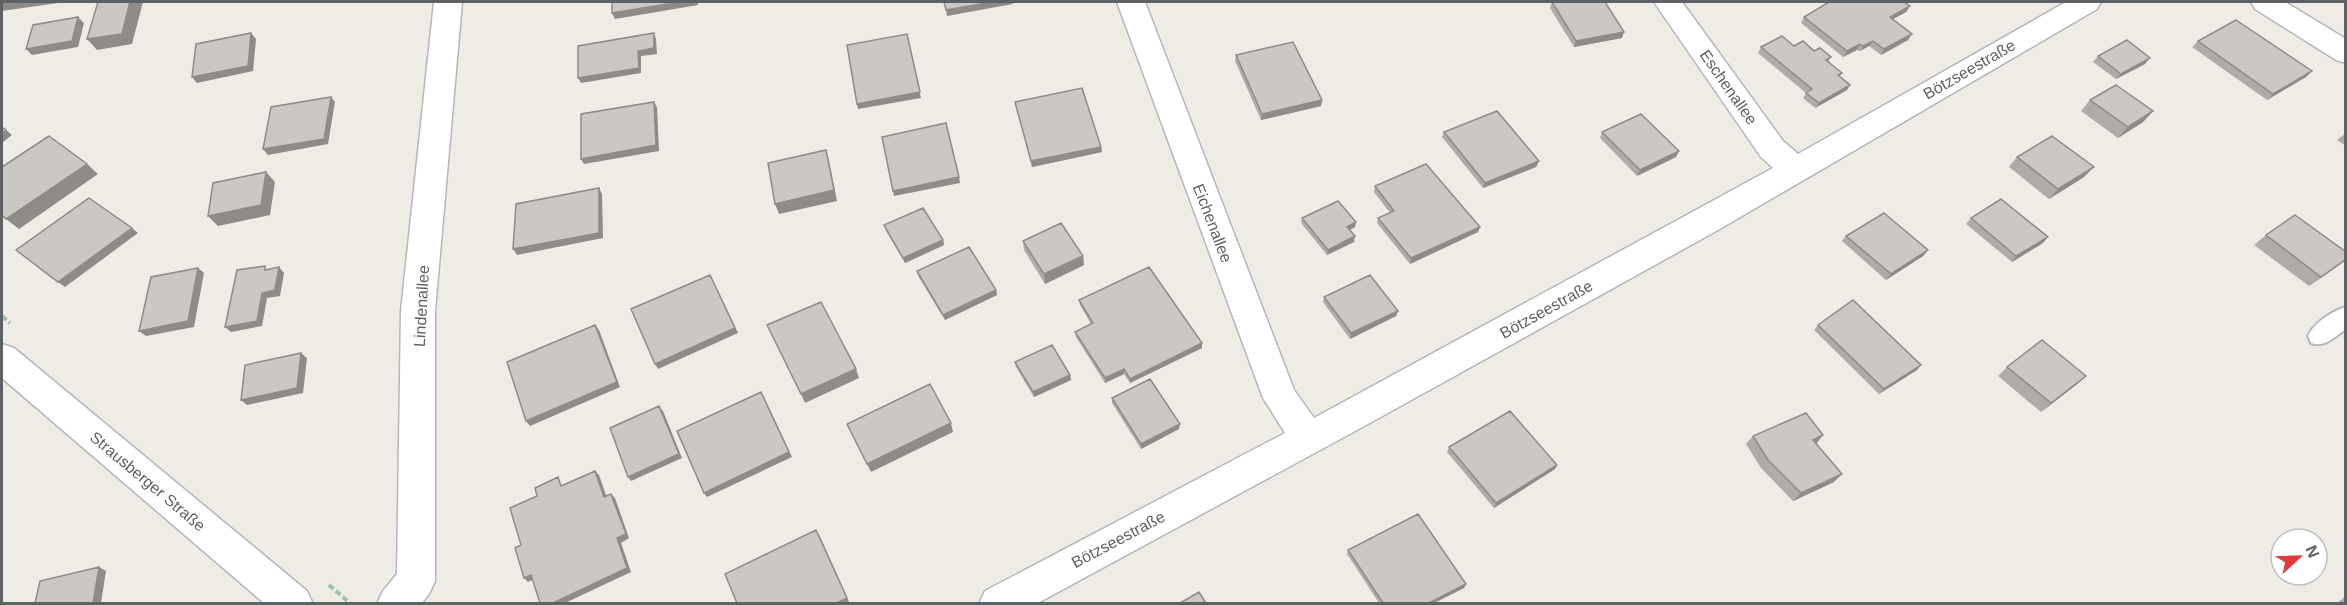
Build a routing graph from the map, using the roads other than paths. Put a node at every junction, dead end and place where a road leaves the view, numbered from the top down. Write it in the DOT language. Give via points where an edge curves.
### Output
graph roads {
  1 [pos="447,2"];
  2 [pos="1131,2"];
  3 [pos="1668,2"];
  4 [pos="2087,2"];
  5 [pos="2265,2"];
  6 [pos="2346,53"];
  7 [pos="1794,169"];
  8 [pos="2346,316"];
  9 [pos="2319,336"];
  10 [pos="2,358"];
  11 [pos="1308,438"];
  12 [pos="294,603"];
  13 [pos="396,603"];
  14 [pos="998,603"];
  1 -- 13 [label="street, Lindenallee" via="418,311 416,581"];
  2 -- 11 [label="street, Eichenallee" via="1280,398"];
  3 -- 7 [label="street, Eschenallee" via="1772,149"];
  4 -- 7 [label="street, Bötzseestraße"];
  5 -- 6 [label="street"];
  7 -- 11 [label="street, Bötzseestraße" via="1696,227"];
  8 -- 9 [label="lane"];
  10 -- 12 [label="street, Strausberger Straße"];
  11 -- 14 [label="street, Bötzseestraße"];
}
